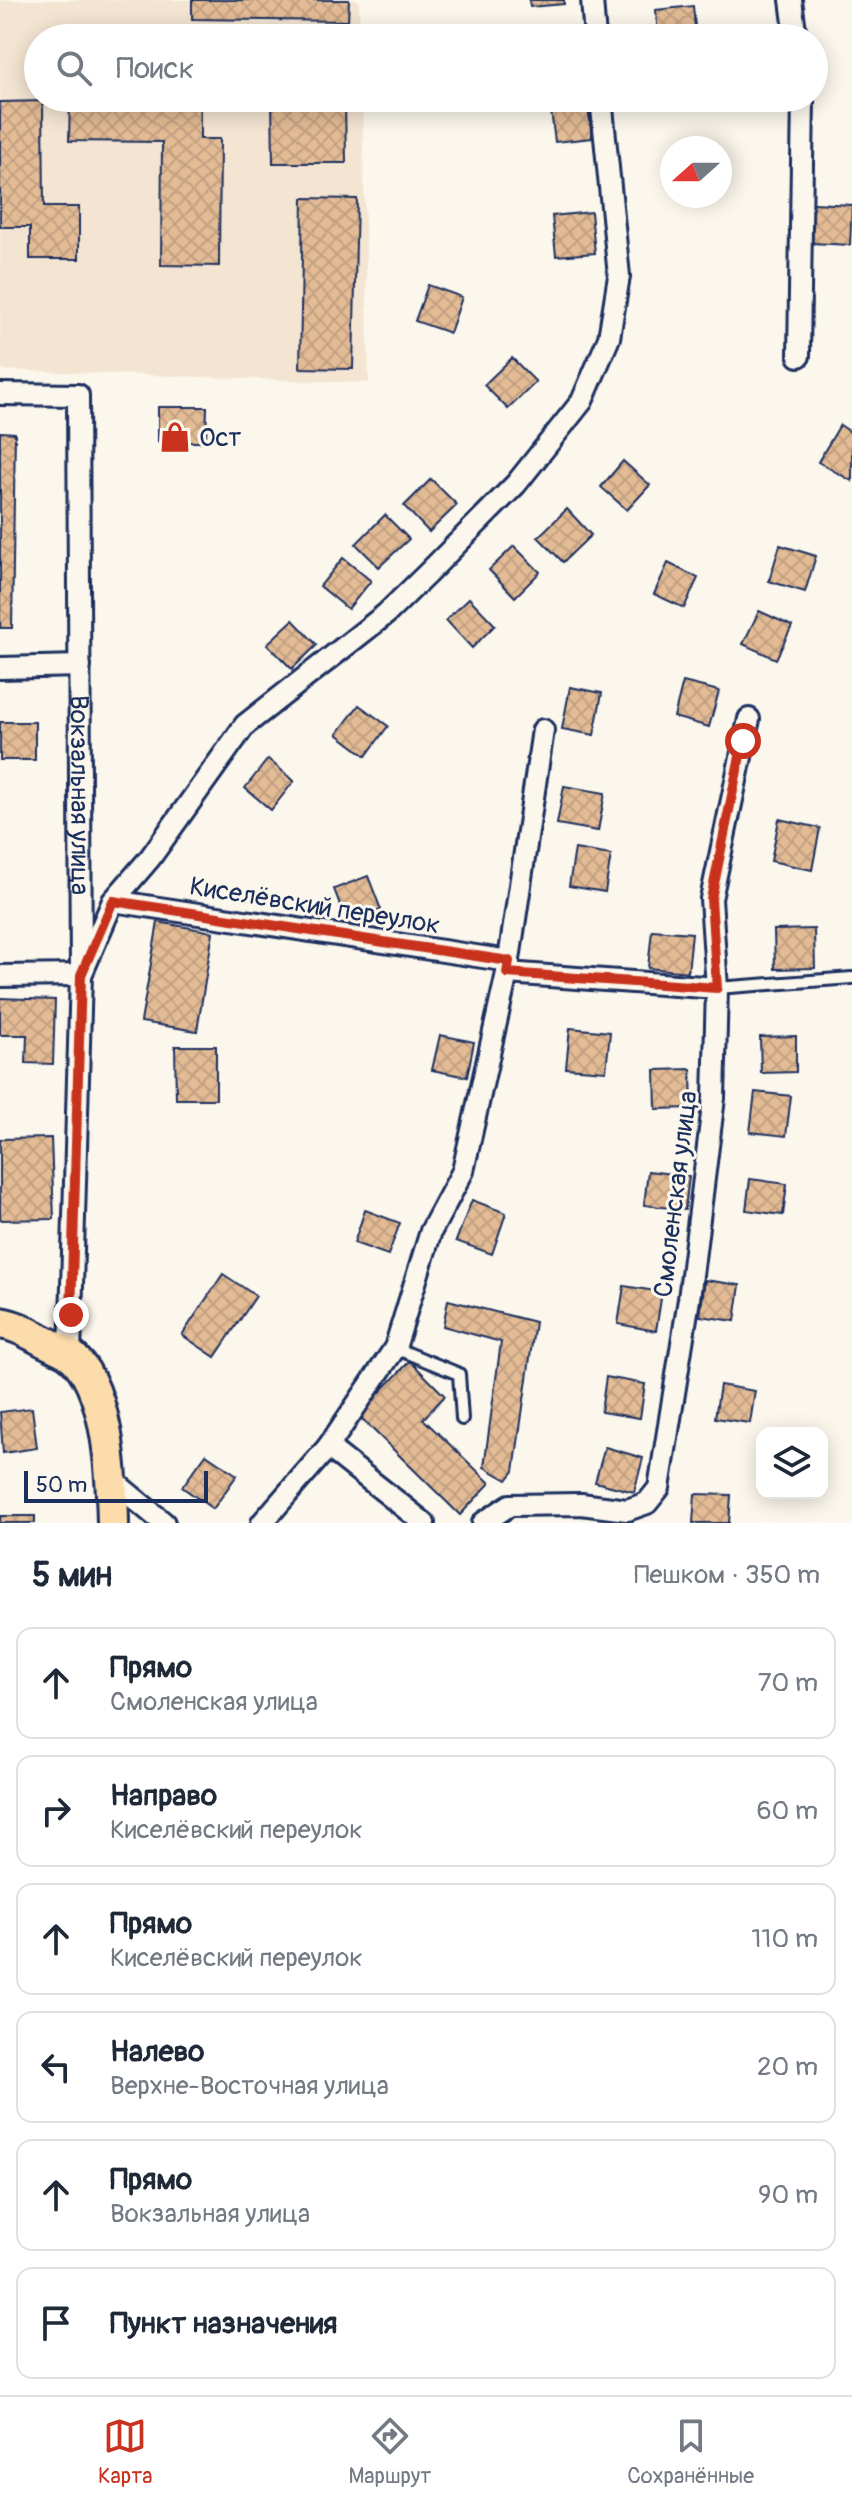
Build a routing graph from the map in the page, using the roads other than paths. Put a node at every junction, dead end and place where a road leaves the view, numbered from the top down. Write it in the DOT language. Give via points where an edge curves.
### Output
graph roads {
  1 [pos="592,0"];
  2 [pos="791,0"];
  3 [pos="594,24"];
  4 [pos="794,24"];
  5 [pos="602,112"];
  6 [pos="803,112"];
  7 [pos="799,356"];
  8 [pos="0,394"];
  9 [pos="80,666"];
  10 [pos="0,668"];
  11 [pos="749,719"];
  12 [pos="543,730"];
  13 [pos="113,901"];
  14 [pos="508,967"];
  15 [pos="81,975"];
  16 [pos="0,976"];
  17 [pos="852,978"];
  18 [pos="717,988"];
  19 [pos="0,1323"];
  20 [pos="395,1348"];
  21 [pos="70,1355"];
  22 [pos="462,1419"];
  23 [pos="328,1447"];
  24 [pos="112,1480"];
  25 [pos="113,1523"];
  26 [pos="164,1523"];
  27 [pos="262,1523"];
  28 [pos="424,1523"];
  29 [pos="483,1523"];
  1 -- 3 [label="street"];
  2 -- 4 [label="street"];
  5 -- 13 [label="street" via="619,276 609,338 582,401 516,484 386,614 245,725"];
  6 -- 7 [label="street"];
  8 -- 9 [label="street, Вокзальная улица" via="78,395"];
  9 -- 10 [label="street"];
  9 -- 15 [label="street, Вокзальная улица"];
  11 -- 18 [label="street, Смоленская улица" via="711,899"];
  12 -- 14 [label="street"];
  13 -- 14 [label="street, Киселёвский переулок"];
  13 -- 15 [label="street"];
  14 -- 18 [label="street, Киселёвский переулок"];
  14 -- 20 [label="street" via="463,1171 431,1231"];
  15 -- 16 [label="street"];
  15 -- 21 [label="street, Вокзальная улица"];
  17 -- 18 [label="lane"];
  18 -- 29 [label="street, Смоленская улица" via="714,1098 659,1488 647,1503 627,1510 581,1504 510,1505"];
  19 -- 21 [label="main road"];
  20 -- 22 [label="lane" via="459,1374"];
  20 -- 23 [label="street"];
  21 -- 24 [label="main road" via="89,1381 101,1412"];
  23 -- 27 [label="street"];
  23 -- 28 [label="street"];
  24 -- 25 [label="main road"];
  24 -- 26 [label="street"];
}
